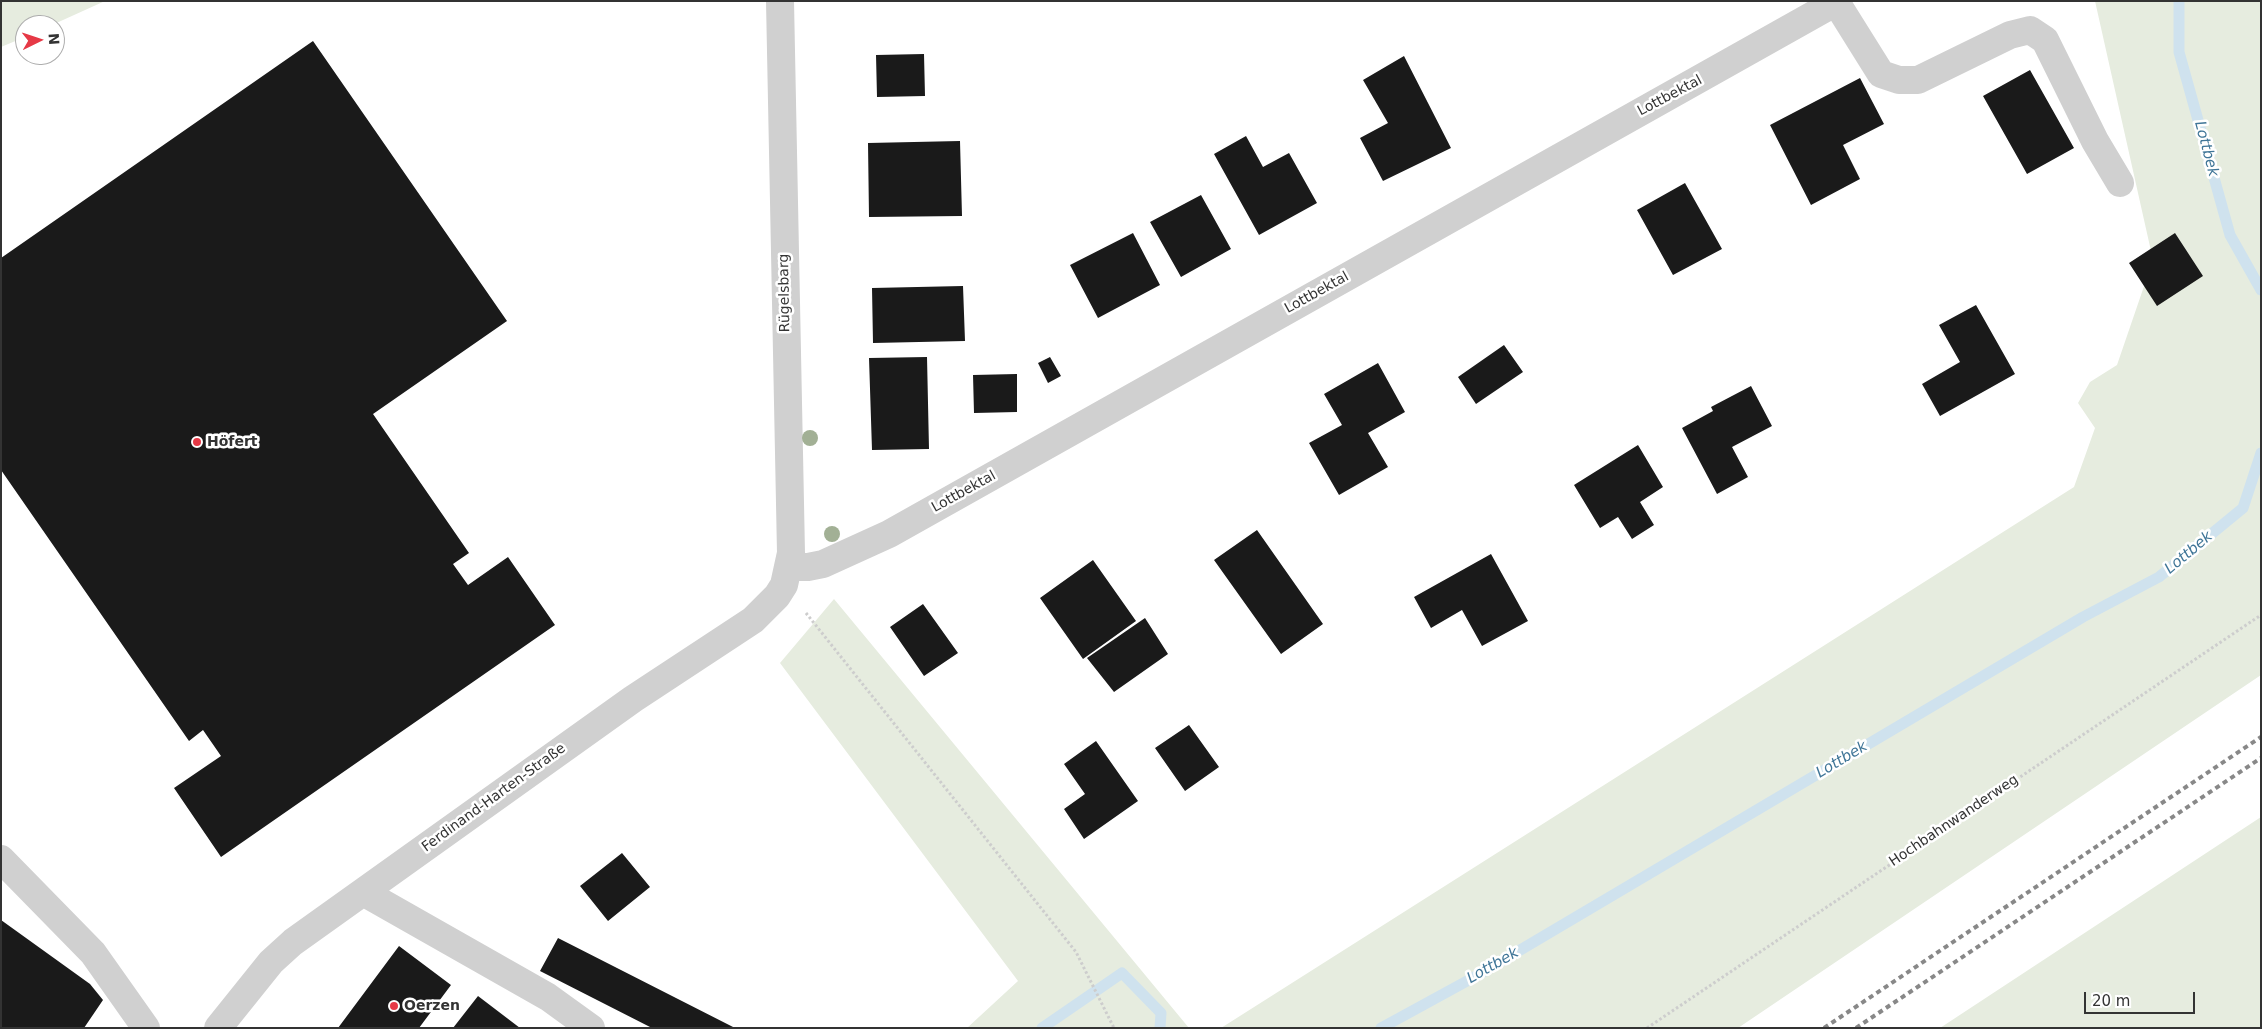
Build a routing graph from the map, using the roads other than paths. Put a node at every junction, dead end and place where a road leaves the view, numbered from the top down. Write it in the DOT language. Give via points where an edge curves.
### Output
graph roads {
  1 [pos="780,1"];
  2 [pos="1837,2"];
  3 [pos="2120,183"];
  4 [pos="786,576"];
  5 [pos="1,859"];
  6 [pos="363,892"];
  7 [pos="146,1028"];
  8 [pos="218,1028"];
  9 [pos="591,1028"];
  1 -- 4 [label="street, Rügelsbarg" via="791,553"];
  2 -- 3 [label="street" via="1881,74 1899,80 1918,80 2010,35 2030,30 2038,35 2045,40 2095,141"];
  2 -- 4 [label="street, Lottbektal" via="889,534 823,564"];
  4 -- 6 [label="street, Ferdinand-Harten-Straße" via="768,606 753,620 633,699"];
  5 -- 7 [label="street" via="93,954"];
  6 -- 8 [label="street, Ferdinand-Harten-Straße" via="293,942 271,962"];
  6 -- 9 [label="street" via="548,997"];
}
